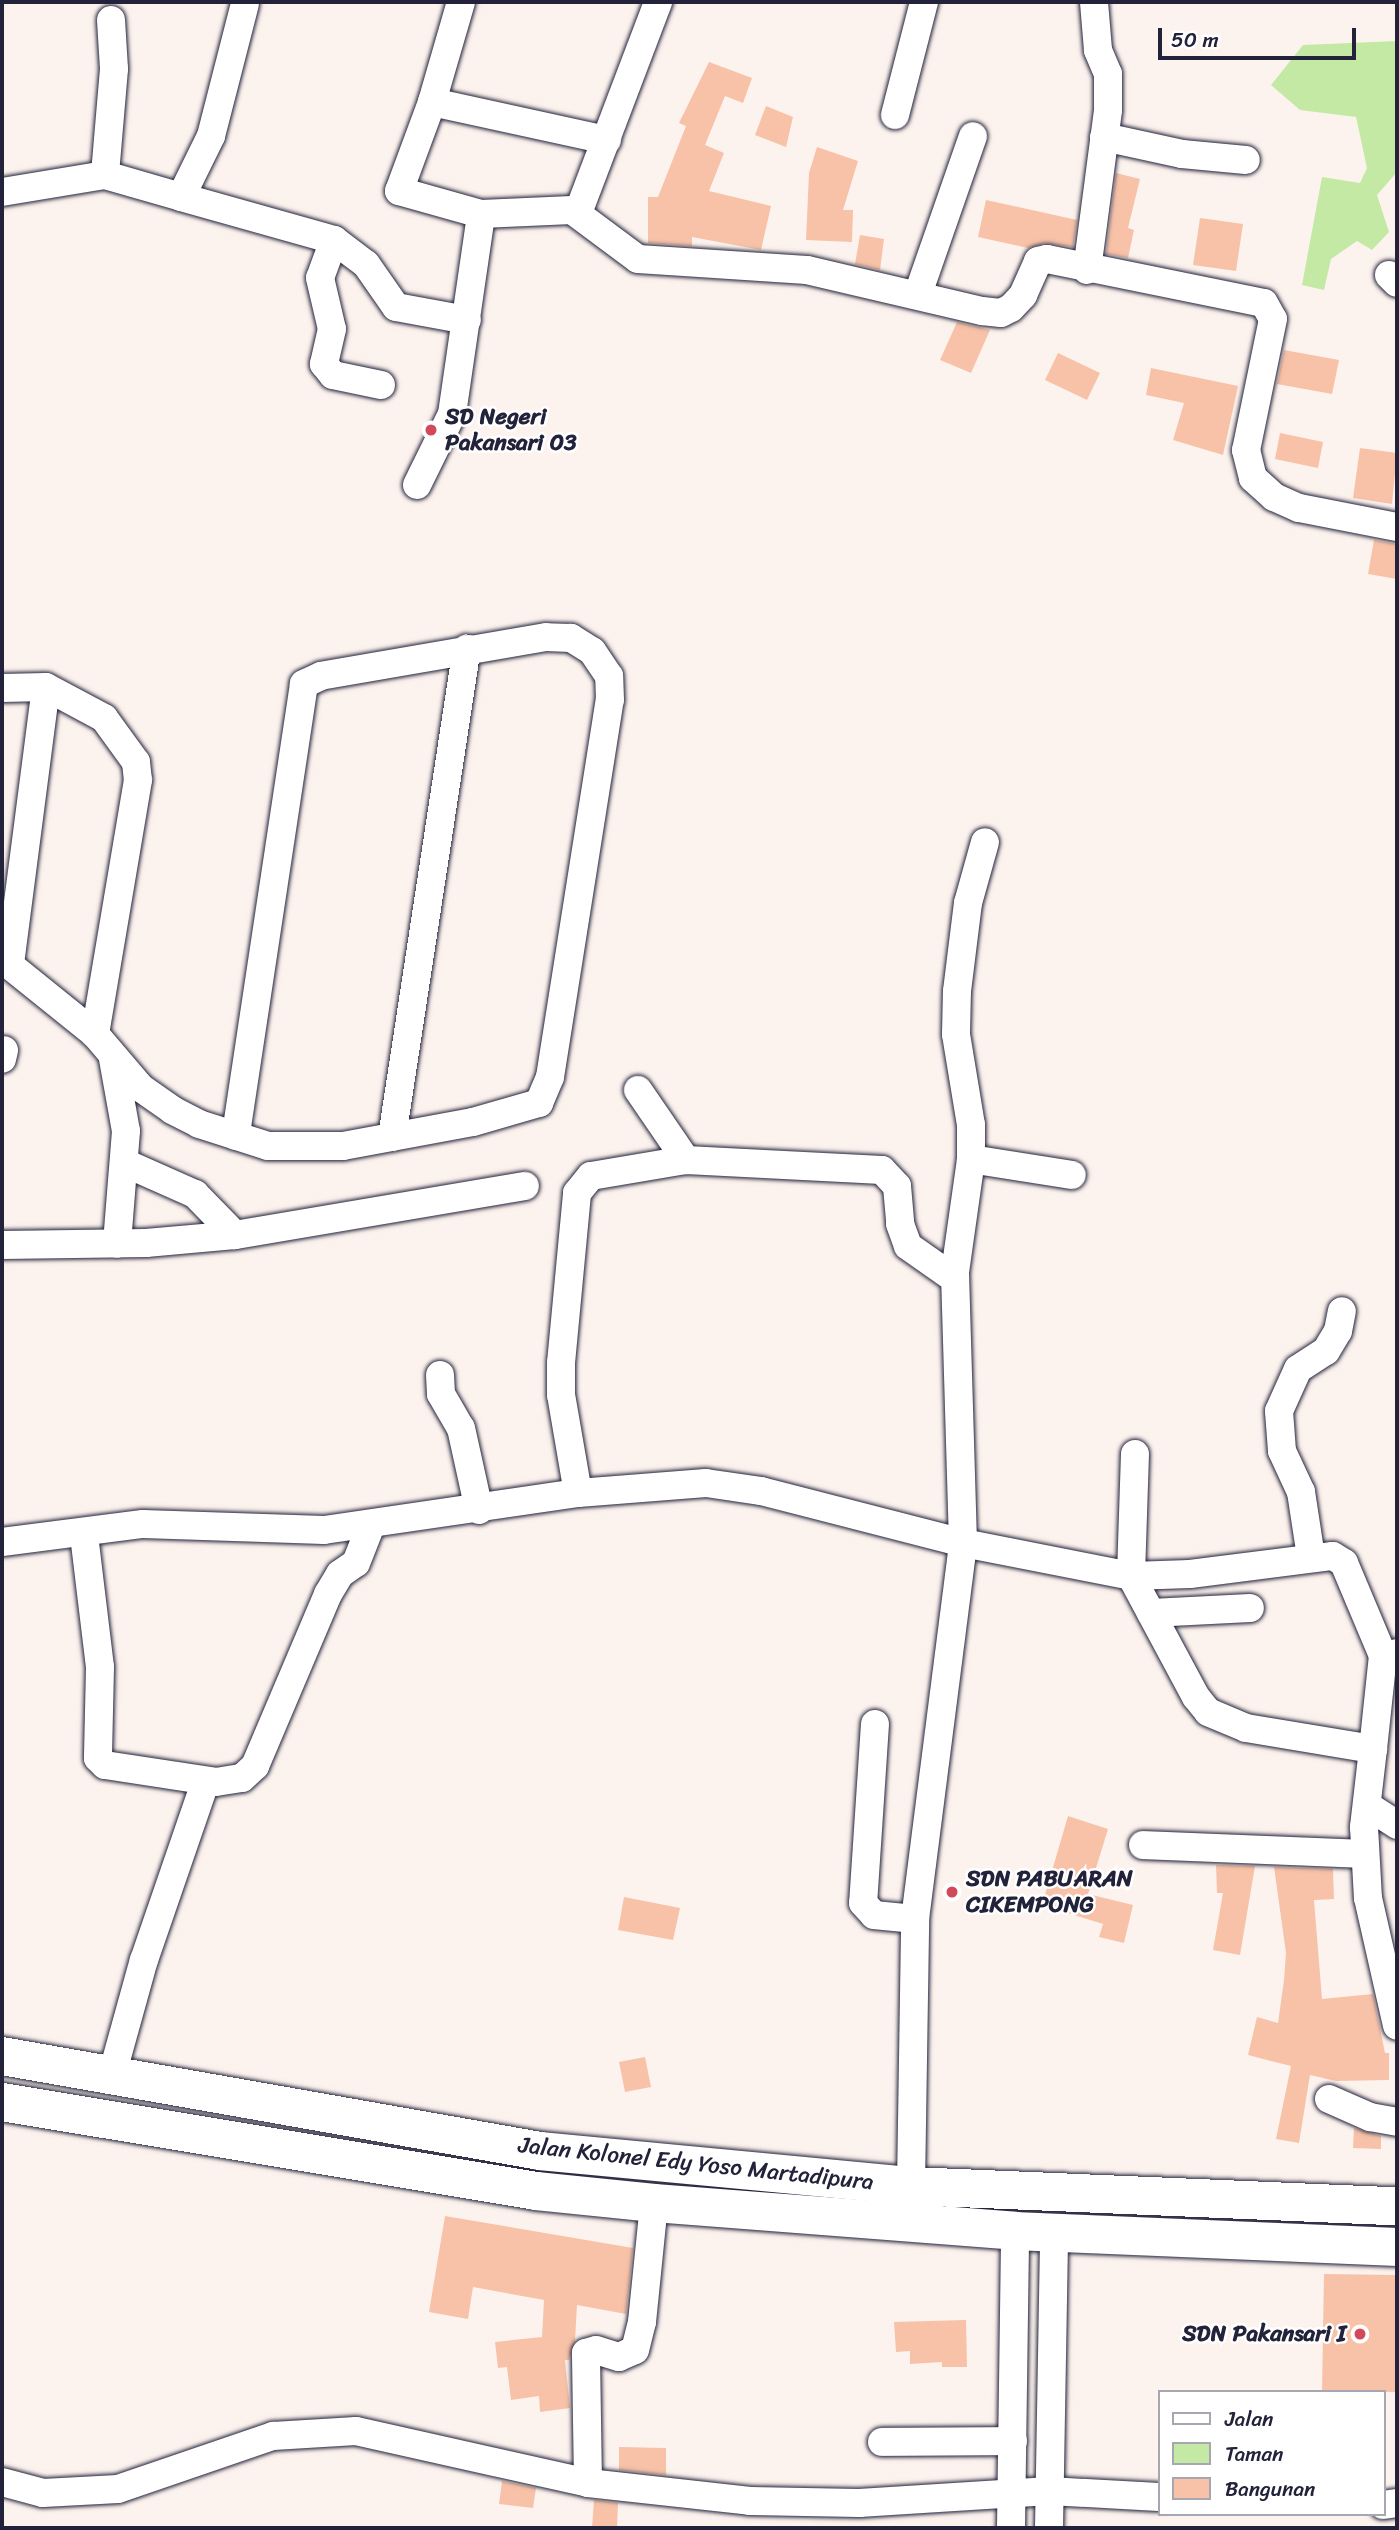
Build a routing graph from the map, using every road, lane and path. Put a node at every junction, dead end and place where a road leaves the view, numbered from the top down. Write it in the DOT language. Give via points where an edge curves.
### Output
graph roads {
  1 [pos="461,2"];
  2 [pos="658,2"];
  3 [pos="924,2"];
  4 [pos="1094,2"];
  5 [pos="246,4"];
  6 [pos="111,20"];
  7 [pos="432,102"];
  8 [pos="895,115"];
  9 [pos="973,136"];
  10 [pos="1104,137"];
  11 [pos="607,140"];
  12 [pos="1246,160"];
  13 [pos="105,175"];
  14 [pos="2,192"];
  15 [pos="181,197"];
  16 [pos="578,213"];
  17 [pos="481,214"];
  18 [pos="334,240"];
  19 [pos="1087,270"];
  20 [pos="918,294"];
  21 [pos="467,320"];
  22 [pos="381,385"];
  23 [pos="418,485"];
  24 [pos="1397,527"];
  25 [pos="467,649"];
  26 [pos="46,687"];
  27 [pos="2,688"];
  28 [pos="985,842"];
  29 [pos="6,961"];
  30 [pos="102,1042"];
  31 [pos="638,1090"];
  32 [pos="236,1136"];
  33 [pos="392,1137"];
  34 [pos="971,1159"];
  35 [pos="687,1160"];
  36 [pos="125,1163"];
  37 [pos="1072,1175"];
  38 [pos="525,1186"];
  39 [pos="235,1235"];
  40 [pos="117,1244"];
  41 [pos="2,1245"];
  42 [pos="955,1279"];
  43 [pos="1342,1311"];
  44 [pos="440,1375"];
  45 [pos="1135,1454"];
  46 [pos="578,1493"];
  47 [pos="479,1510"];
  48 [pos="372,1525"];
  49 [pos="84,1535"];
  50 [pos="2,1542"];
  51 [pos="962,1543"];
  52 [pos="1311,1557"];
  53 [pos="1131,1576"];
  54 [pos="1250,1608"];
  55 [pos="1151,1613"];
  56 [pos="1390,1655"];
  57 [pos="875,1724"];
  58 [pos="1373,1749"];
  59 [pos="205,1783"];
  60 [pos="1368,1806"];
  61 [pos="1397,1825"];
  62 [pos="1143,1844"];
  63 [pos="1364,1853"];
  64 [pos="915,1919"];
  65 [pos="1397,2026"];
  66 [pos="2,2056"];
  67 [pos="112,2075"];
  68 [pos="1329,2099"];
  69 [pos="2,2102"];
  70 [pos="1397,2122"];
  71 [pos="911,2186"];
  72 [pos="1015,2192"];
  73 [pos="1054,2193"];
  74 [pos="654,2203"];
  75 [pos="1397,2206"];
  76 [pos="1015,2231"];
  77 [pos="1054,2232"];
  78 [pos="1397,2247"];
  79 [pos="1013,2441"];
  80 [pos="882,2442"];
  81 [pos="2,2482"];
  82 [pos="588,2483"];
  83 [pos="1050,2491"];
  84 [pos="1012,2492"];
  85 [pos="1158,2497"];
  86 [pos="1011,2528"];
  87 [pos="1049,2528"];
  1 -- 7 [label="street"];
  2 -- 11 [label="street"];
  3 -- 8 [label="street"];
  4 -- 10 [label="street" via="1098,50 1108,75"];
  5 -- 15 [label="street" via="211,136"];
  6 -- 13 [label="street" via="114,69"];
  7 -- 11 [label="street"];
  7 -- 17 [label="street" via="399,191"];
  9 -- 20 [label="street"];
  10 -- 12 [label="street" via="1182,154"];
  10 -- 19 [label="street"];
  11 -- 16 [label="street"];
  13 -- 14 [label="street"];
  13 -- 15 [label="street"];
  15 -- 18 [label="street"];
  16 -- 17 [label="street"];
  16 -- 20 [label="street" via="599,234 638,259 807,270"];
  17 -- 21 [label="street" via="472,248"];
  18 -- 21 [label="street" via="366,264 396,307"];
  18 -- 22 [label="street" via="320,278 332,329 324,364 333,375"];
  19 -- 20 [label="street" via="1042,259 1023,296 1001,313"];
  19 -- 24 [label="street" via="1264,303 1273,319 1246,450 1254,478 1274,498 1298,508"];
  21 -- 23 [label="street" via="452,414"];
  25 -- 32 [label="street" via="321,676 304,684"];
  25 -- 33 [label="street"];
  25 -- 33 [label="street" via="546,637 571,638 602,661 611,687 610,700 544,1097 508,1113"];
  26 -- 27 [label="street"];
  26 -- 29 [label="street"];
  26 -- 30 [label="street" via="104,718 136,762 138,780"];
  28 -- 34 [label="street" via="968,903 957,1002 956,1034 971,1125"];
  29 -- 30 [label="street"];
  30 -- 32 [label="street" via="141,1088 172,1110"];
  30 -- 36 [label="street" via="121,1093"];
  31 -- 35 [label="street"];
  32 -- 33 [label="street" via="300,1149"];
  34 -- 37 [label="street"];
  34 -- 42 [label="street"];
  35 -- 42 [label="street" via="882,1170 897,1186 900,1224 908,1246"];
  35 -- 46 [label="street" via="591,1176 577,1193 561,1395"];
  36 -- 39 [label="street" via="195,1194"];
  36 -- 40 [label="street"];
  38 -- 39 [label="street"];
  39 -- 40 [label="street"];
  40 -- 41 [label="street"];
  42 -- 51 [label="street"];
  43 -- 52 [label="street" via="1338,1331 1326,1351 1298,1369 1279,1411 1282,1451 1301,1492"];
  44 -- 47 [label="street" via="441,1394 461,1427"];
  45 -- 53 [label="street"];
  46 -- 47 [label="street"];
  46 -- 51 [label="street" via="706,1483 761,1491"];
  47 -- 48 [label="street"];
  48 -- 49 [label="street" via="257,1531 144,1524"];
  48 -- 59 [label="street" via="356,1563 340,1574 328,1594 256,1766 242,1777"];
  49 -- 50 [label="street"];
  49 -- 59 [label="street" via="100,1667 98,1758 105,1765"];
  51 -- 53 [label="street"];
  51 -- 64 [label="street"];
  52 -- 53 [label="street" via="1190,1574"];
  52 -- 56 [label="street" via="1333,1556 1343,1563"];
  53 -- 55 [label="street"];
  54 -- 55 [label="street"];
  55 -- 58 [label="street" via="1196,1697 1223,1722"];
  56 -- 58 [label="street"];
  57 -- 64 [label="street" via="863,1903 874,1915"];
  58 -- 60 [label="street"];
  59 -- 67 [label="street" via="144,1960"];
  60 -- 61 [label="street"];
  60 -- 63 [label="street"];
  62 -- 63 [label="street"];
  63 -- 65 [label="street" via="1371,1923"];
  64 -- 71 [label="street"];
  66 -- 67 [label="main road, Jalan Kolonel Edy Yoso Martadipura"];
  67 -- 71 [label="main road, Jalan Kolonel Edy Yoso Martadipura" via="540,2151"];
  68 -- 70 [label="street" via="1370,2118"];
  69 -- 74 [label="main road, Jalan Kolonel Edy Yoso Martadipura" via="536,2191"];
  71 -- 72 [label="main road, Jalan Kolonel Edy Yoso Martadipura"];
  72 -- 73 [label="main road, Jalan Kolonel Edy Yoso Martadipura"];
  72 -- 76 [label="main road"];
  73 -- 75 [label="main road, Jalan Kolonel Edy Yoso Martadipura"];
  73 -- 77 [label="main road"];
  74 -- 76 [label="main road, Jalan Kolonel Edy Yoso Martadipura"];
  74 -- 82 [label="street" via="635,2350 619,2357 596,2350 586,2353"];
  76 -- 77 [label="main road, Jalan Kolonel Edy Yoso Martadipura"];
  76 -- 79 [label="street"];
  77 -- 78 [label="main road, Jalan Kolonel Edy Yoso Martadipura"];
  77 -- 83 [label="street"];
  79 -- 80 [label="street"];
  79 -- 84 [label="street"];
  81 -- 82 [label="street" via="43,2493 118,2489 273,2436 356,2431"];
  82 -- 84 [label="street" via="764,2501 859,2503"];
  83 -- 84 [label="street"];
  83 -- 85 [label="street"];
  83 -- 87 [label="street"];
  84 -- 86 [label="street"];
}
